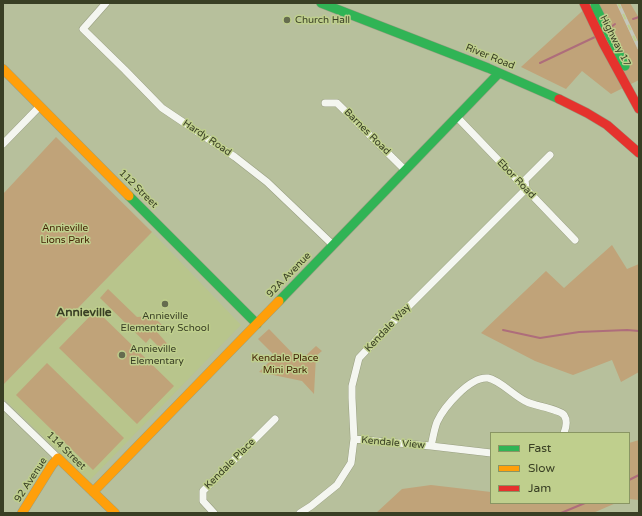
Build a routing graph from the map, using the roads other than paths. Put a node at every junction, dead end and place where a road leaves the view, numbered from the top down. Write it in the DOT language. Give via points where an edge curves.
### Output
graph roads {
  1 [pos="106,3"];
  2 [pos="321,3"];
  3 [pos="584,3"];
  4 [pos="594,3"];
  5 [pos="599,25"];
  6 [pos="607,41"];
  7 [pos="3,69"];
  8 [pos="499,73"];
  9 [pos="639,92"];
  10 [pos="325,103"];
  11 [pos="40,106"];
  12 [pos="639,109"];
  13 [pos="457,117"];
  14 [pos="3,144"];
  15 [pos="639,153"];
  16 [pos="550,155"];
  17 [pos="406,170"];
  18 [pos="526,189"];
  19 [pos="575,240"];
  20 [pos="333,245"];
  21 [pos="257,324"];
  22 [pos="3,405"];
  23 [pos="275,419"];
  24 [pos="564,432"];
  25 [pos="354,439"];
  26 [pos="431,446"];
  27 [pos="490,453"];
  28 [pos="58,458"];
  29 [pos="93,492"];
  30 [pos="22,513"];
  31 [pos="115,513"];
  32 [pos="214,513"];
  33 [pos="300,513"];
  1 -- 20 [label="street, Hardy Road" via="83,29 162,108 235,157 267,182"];
  2 -- 8 [label="main road, River Road"];
  3 -- 5 [label="main road, Highway 17"];
  4 -- 5 [label="main road, Highway 17"];
  5 -- 6 [label="main road, Highway 17"];
  6 -- 9 [label="main road, Highway 17"];
  6 -- 12 [label="main road, Highway 17"];
  7 -- 11 [label="main road, 112 Street"];
  8 -- 13 [label="main road, 92A Avenue"];
  8 -- 15 [label="main road, River Road" via="587,113 607,125"];
  10 -- 17 [label="street, Barnes Road" via="337,103"];
  11 -- 14 [label="street"];
  11 -- 21 [label="main road, 112 Street"];
  13 -- 17 [label="main road, 92A Avenue"];
  13 -- 18 [label="street, Ebor Road"];
  16 -- 18 [label="street" via="525,180"];
  17 -- 20 [label="main road, 92A Avenue"];
  18 -- 19 [label="street, Ebor Road"];
  18 -- 25 [label="street, Kendale Way" via="360,358 352,386"];
  20 -- 21 [label="main road, 92A Avenue"];
  21 -- 29 [label="main road, 92A Avenue"];
  22 -- 28 [label="street, 114 Street"];
  23 -- 32 [label="street, Kendale Place" via="203,490 203,501"];
  24 -- 26 [label="street, Kendale View" via="566,424 560,412 527,403 489,378 479,379 467,386 446,408 437,423"];
  25 -- 26 [label="street, Kendale View"];
  25 -- 33 [label="street, Kendale Way" via="351,463 337,485"];
  26 -- 27 [label="street, Kendale View"];
  28 -- 29 [label="main road, 114 Street"];
  28 -- 30 [label="main road, 92 Avenue"];
  29 -- 31 [label="main road, 114 Street"];
}
